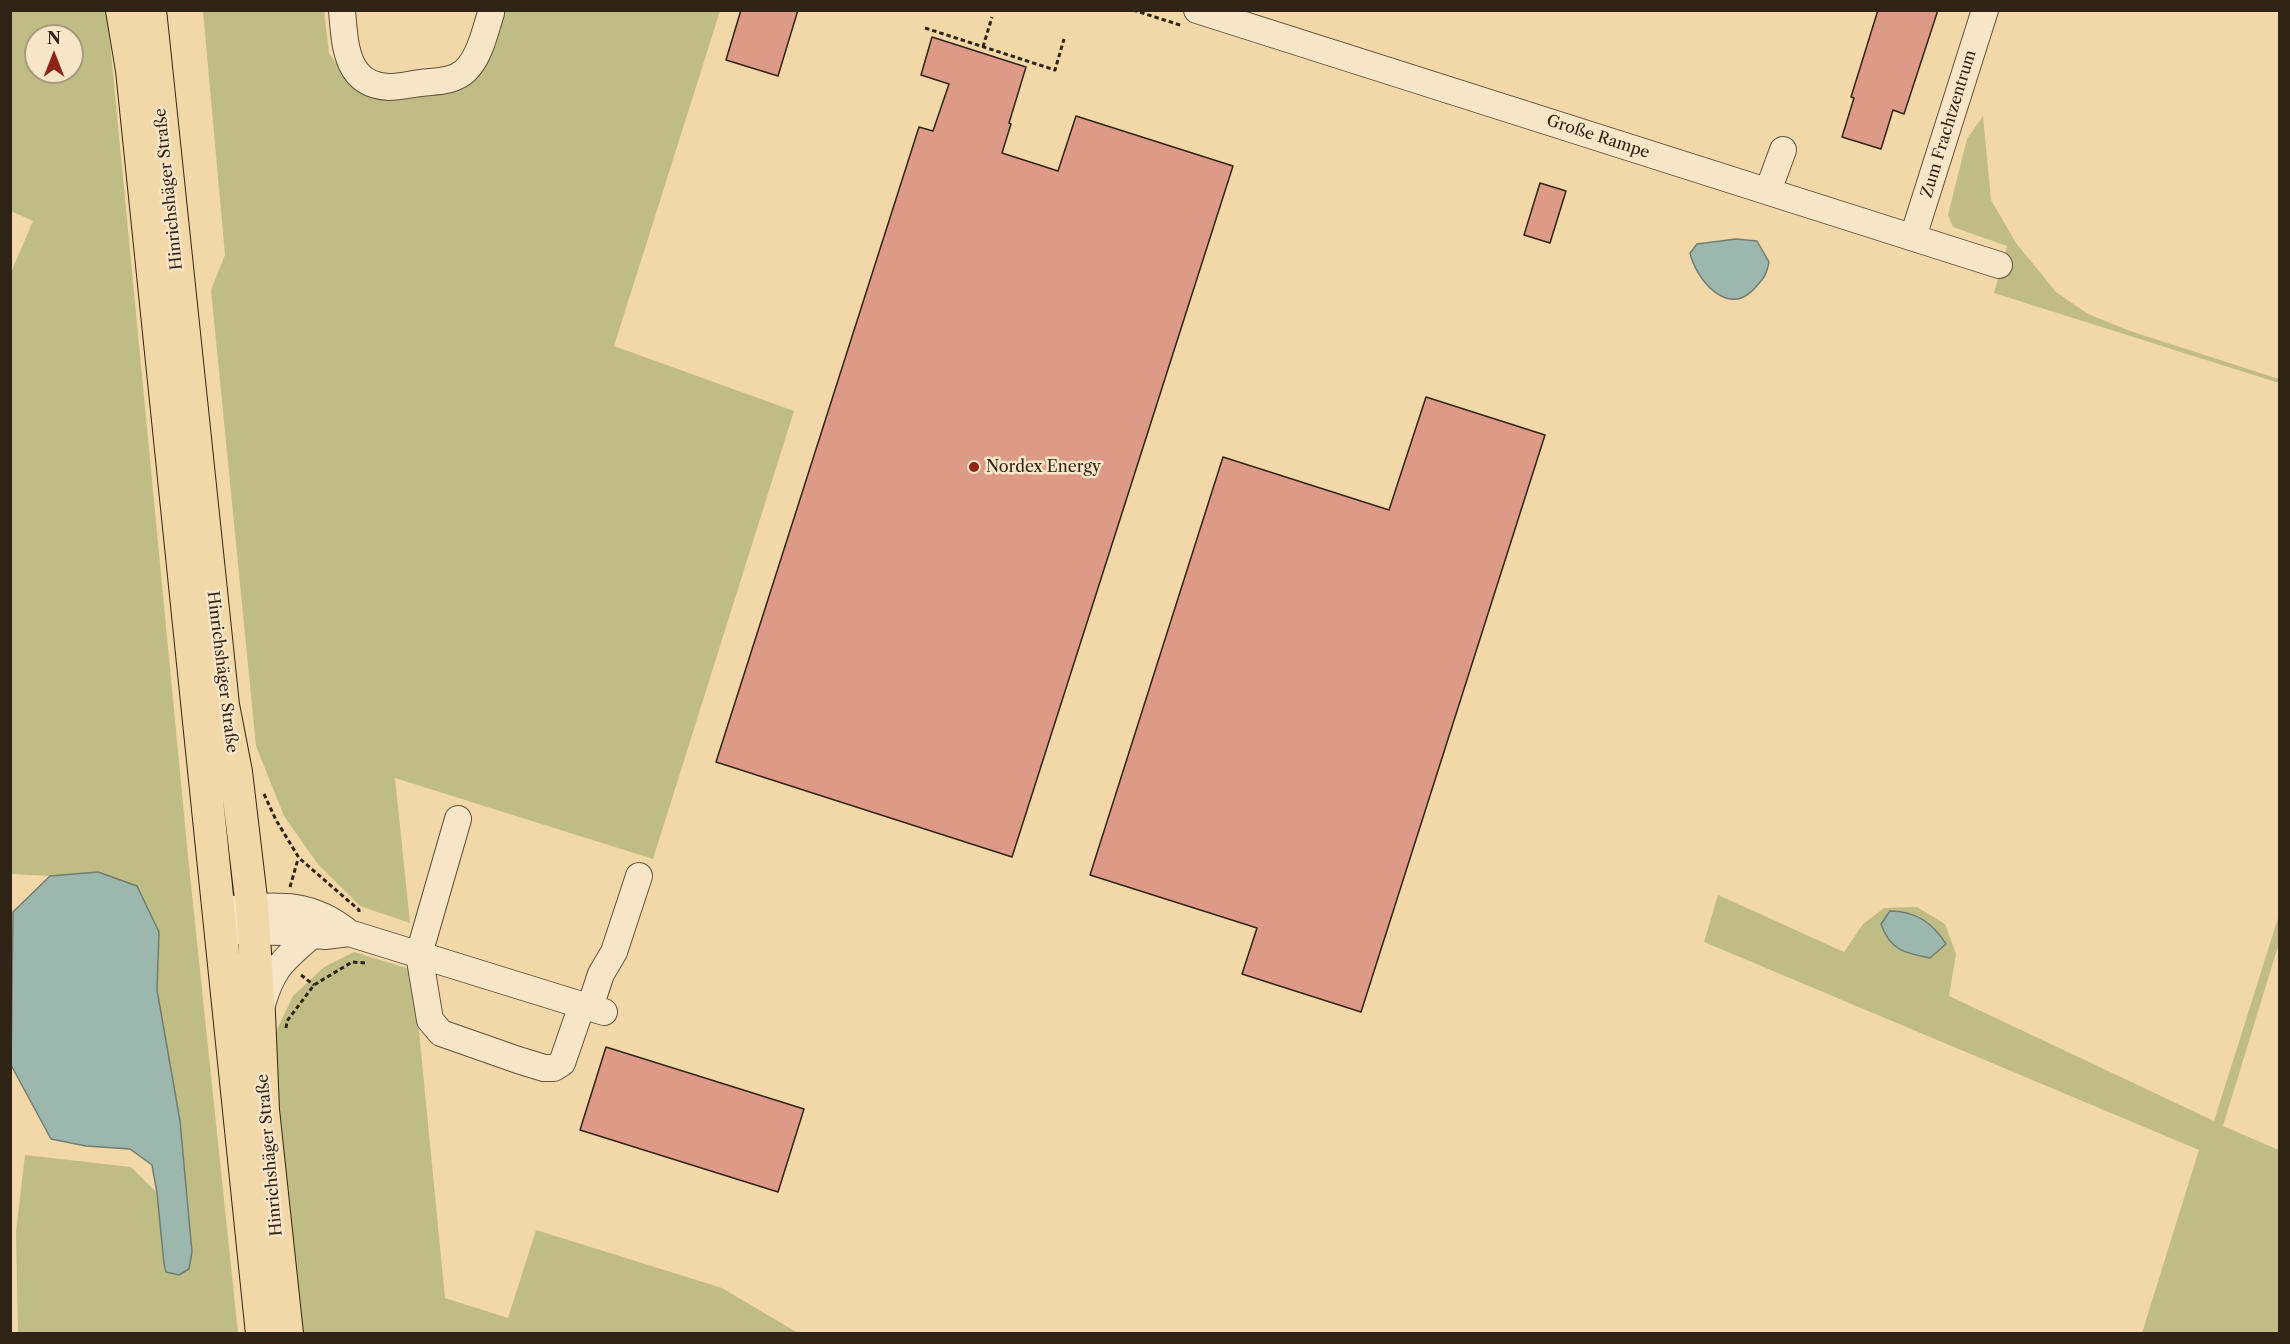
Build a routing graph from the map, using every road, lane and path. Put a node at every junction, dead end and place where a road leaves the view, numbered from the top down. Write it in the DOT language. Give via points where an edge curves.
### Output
graph roads {
  1 [pos="122,10"];
  2 [pos="150,10"];
  3 [pos="342,10"];
  4 [pos="1197,10"];
  5 [pos="1985,10"];
  6 [pos="491,13"];
  7 [pos="992,17"];
  8 [pos="925,28"];
  9 [pos="1064,39"];
  10 [pos="983,47"];
  11 [pos="1783,150"];
  12 [pos="1768,191"];
  13 [pos="1913,237"];
  14 [pos="1999,265"];
  15 [pos="261,788"];
  16 [pos="458,819"];
  17 [pos="298,858"];
  18 [pos="639,876"];
  19 [pos="284,905"];
  20 [pos="253,919"];
  21 [pos="220,920"];
  22 [pos="354,934"];
  23 [pos="312,935"];
  24 [pos="393,946"];
  25 [pos="419,954"];
  26 [pos="592,1008"];
  27 [pos="259,1014"];
  28 [pos="285,1031"];
  29 [pos="262,1334"];
  30 [pos="287,1334"];
  1 -- 21 [label="main road, Hinrichshäger Straße" via="132,70"];
  2 -- 20 [label="main road, Hinrichshäger Straße" via="222,693 236,772"];
  3 -- 6 [label="street" via="345,47 351,64 359,75 374,84 390,87 450,80 464,73 473,62"];
  4 -- 12 [label="street, Große Rampe"];
  5 -- 13 [label="street, Zum Frachtzentrum"];
  7 -- 10 [label="path"];
  8 -- 10 [label="path"];
  9 -- 10 [label="path" via="1055,70"];
  11 -- 12 [label="street"];
  12 -- 13 [label="street, Große Rampe"];
  13 -- 14 [label="street, Große Rampe"];
  15 -- 17 [label="path"];
  16 -- 25 [label="street"];
  17 -- 19 [label="path"];
  17 -- 22 [label="path" via="359,910"];
  18 -- 26 [label="street"];
  19 -- 20 [label="street"];
  19 -- 22 [label="street" via="332,919"];
  20 -- 21 [label="street"];
  20 -- 23 [label="street"];
  20 -- 27 [label="main road, Hinrichshäger Straße"];
  21 -- 29 [label="main road, Hinrichshäger Straße"];
  22 -- 23 [label="street"];
  22 -- 24 [label="street"];
  23 -- 27 [label="street" via="274,970"];
  24 -- 25 [label="street"];
  24 -- 28 [label="path" via="377,963 352,962 314,985 287,1021"];
  25 -- 26 [label="street"];
  25 -- 26 [label="street" via="430,1020 441,1033 527,1063 544,1068 562,1064"];
  27 -- 30 [label="main road, Hinrichshäger Straße" via="263,1110"];
}
